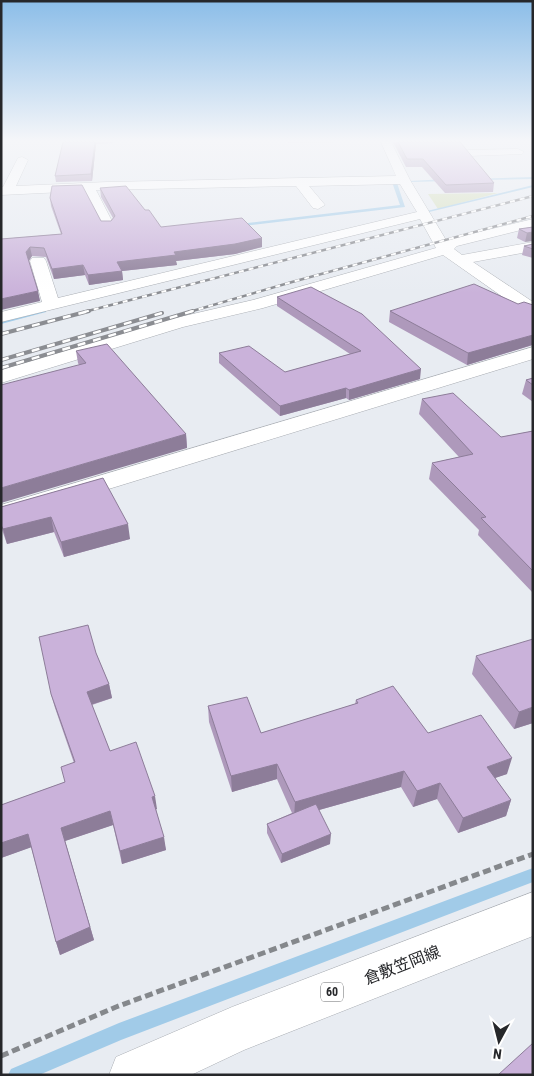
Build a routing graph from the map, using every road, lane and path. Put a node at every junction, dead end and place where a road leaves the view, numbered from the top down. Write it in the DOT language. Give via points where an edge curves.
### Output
graph roads {
  1 [pos="90,192"];
  2 [pos="308,192"];
  3 [pos="412,192"];
  4 [pos="318,205"];
  5 [pos="425,214"];
  6 [pos="533,223"];
  7 [pos="107,225"];
  8 [pos="533,246"];
  9 [pos="451,255"];
  10 [pos="38,261"];
  11 [pos="52,305"];
  12 [pos="533,310"];
  13 [pos="1,317"];
  14 [pos="533,353"];
  15 [pos="1,377"];
  16 [pos="1,514"];
  17 [pos="533,854"];
  18 [pos="533,914"];
  19 [pos="1,1056"];
  20 [pos="134,1075"];
  1 -- 7 [label="street"];
  2 -- 4 [label="street"];
  3 -- 5 [label="street"];
  5 -- 9 [label="street" via="430,228"];
  5 -- 11 [label="street"];
  6 -- 9 [label="street" via="452,243"];
  8 -- 9 [label="street"];
  9 -- 12 [label="street"];
  9 -- 15 [label="street" via="177,323"];
  10 -- 11 [label="street"];
  11 -- 13 [label="street"];
  14 -- 16 [label="street"];
  17 -- 19 [label="path" via="116,1007"];
  18 -- 20 [label="street, 倉敷笠岡線 / 60" via="232,1031"];
}
